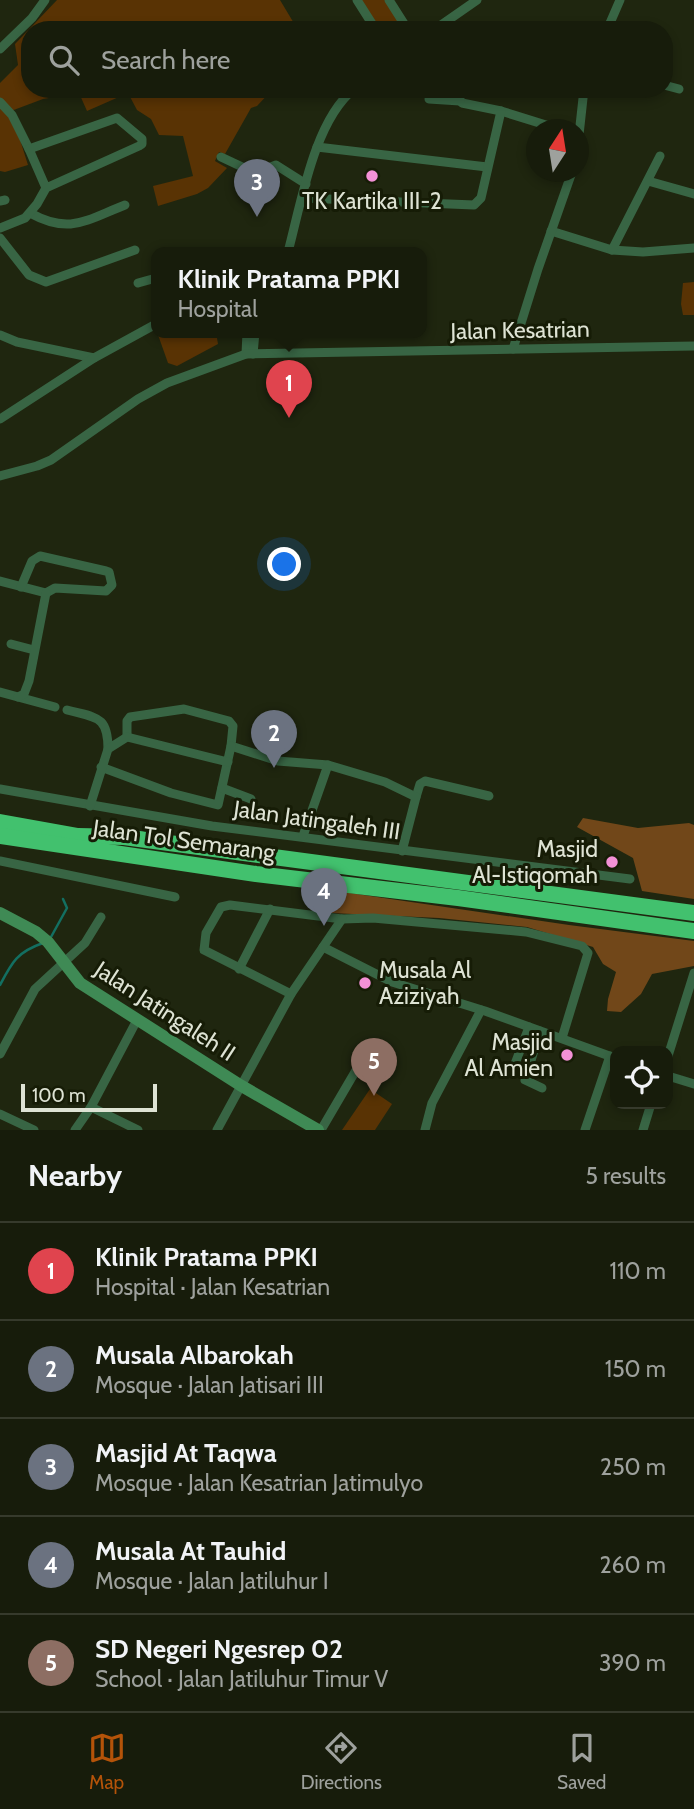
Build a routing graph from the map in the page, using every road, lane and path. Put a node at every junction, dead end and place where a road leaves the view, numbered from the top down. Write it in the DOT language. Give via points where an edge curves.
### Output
graph roads {
  1 [pos="45,0"];
  2 [pos="357,0"];
  3 [pos="389,0"];
  4 [pos="477,0"];
  5 [pos="607,0"];
  6 [pos="619,2"];
  7 [pos="29,21"];
  8 [pos="370,21"];
  9 [pos="402,21"];
  10 [pos="447,21"];
  11 [pos="611,21"];
  12 [pos="21,29"];
  13 [pos="0,49"];
  14 [pos="673,87"];
  15 [pos="679,89"];
  16 [pos="347,98"];
  17 [pos="583,98"];
  18 [pos="429,99"];
  19 [pos="460,101"];
  20 [pos="0,102"];
  21 [pos="501,111"];
  22 [pos="527,119"];
  23 [pos="581,119"];
  24 [pos="317,147"];
  25 [pos="29,149"];
  26 [pos="660,156"];
  27 [pos="221,157"];
  28 [pos="487,167"];
  29 [pos="648,181"];
  30 [pos="568,182"];
  31 [pos="306,184"];
  32 [pos="46,188"];
  33 [pos="694,194"];
  34 [pos="303,198"];
  35 [pos="125,205"];
  36 [pos="30,213"];
  37 [pos="0,228"];
  38 [pos="551,231"];
  39 [pos="0,238"];
  40 [pos="289,247"];
  41 [pos="694,248"];
  42 [pos="135,250"];
  43 [pos="612,250"];
  44 [pos="151,279"];
  45 [pos="138,282"];
  46 [pos="151,327"];
  47 [pos="0,335"];
  48 [pos="248,338"];
  49 [pos="254,338"];
  50 [pos="694,346"];
  51 [pos="513,349"];
  52 [pos="250,354"];
  53 [pos="94,358"];
  54 [pos="0,419"];
  55 [pos="0,476"];
  56 [pos="0,581"];
  57 [pos="21,587"];
  58 [pos="46,593"];
  59 [pos="11,644"];
  60 [pos="34,650"];
  61 [pos="0,692"];
  62 [pos="18,697"];
  63 [pos="55,707"];
  64 [pos="67,710"];
  65 [pos="127,737"];
  66 [pos="231,746"];
  67 [pos="108,749"];
  68 [pos="228,762"];
  69 [pos="328,765"];
  70 [pos="101,768"];
  71 [pos="222,788"];
  72 [pos="0,789"];
  73 [pos="489,796"];
  74 [pos="416,797"];
  75 [pos="251,799"];
  76 [pos="90,806"];
  77 [pos="0,810"];
  78 [pos="0,822"];
  79 [pos="303,836"];
  80 [pos="4,837"];
  81 [pos="124,837"];
  82 [pos="402,851"];
  83 [pos="0,861"];
  84 [pos="629,879"];
  85 [pos="175,897"];
  86 [pos="270,909"];
  87 [pos="0,913"];
  88 [pos="694,913"];
  89 [pos="101,917"];
  90 [pos="342,919"];
  91 [pos="694,931"];
  92 [pos="323,947"];
  93 [pos="65,964"];
  94 [pos="239,968"];
  95 [pos="694,973"];
  96 [pos="290,994"];
  97 [pos="481,1010"];
  98 [pos="137,1020"];
  99 [pos="529,1027"];
  100 [pos="540,1031"];
  101 [pos="562,1038"];
  102 [pos="671,1046"];
  103 [pos="0,1054"];
  104 [pos="610,1056"];
  105 [pos="362,1060"];
  106 [pos="610,1065"];
  107 [pos="513,1069"];
  108 [pos="673,1078"];
  109 [pos="694,1084"];
  110 [pos="240,1085"];
  111 [pos="542,1088"];
  112 [pos="91,1107"];
  113 [pos="650,1109"];
  114 [pos="0,1114"];
  115 [pos="34,1130"];
  116 [pos="75,1130"];
  117 [pos="138,1130"];
  118 [pos="217,1130"];
  119 [pos="319,1130"];
  120 [pos="425,1130"];
  121 [pos="585,1130"];
  122 [pos="643,1130"];
  1 -- 7 [label="street"];
  2 -- 8 [label="street"];
  3 -- 9 [label="street"];
  4 -- 10 [label="street"];
  5 -- 6 [label="street"];
  6 -- 11 [label="street"];
  12 -- 13 [label="street"];
  14 -- 15 [label="street"];
  16 -- 24 [label="street"];
  17 -- 23 [label="street"];
  18 -- 19 [label="street"];
  19 -- 21 [label="street"];
  20 -- 25 [label="street"];
  21 -- 22 [label="street"];
  21 -- 28 [label="street"];
  24 -- 28 [label="street"];
  24 -- 31 [label="street"];
  25 -- 32 [label="street"];
  25 -- 32 [label="street" via="116,118 142,139 139,146"];
  26 -- 29 [label="street"];
  27 -- 31 [label="street" via="255,173 276,165"];
  28 -- 34 [label="street" via="481,198 474,205"];
  29 -- 33 [label="street"];
  29 -- 43 [label="street"];
  30 -- 38 [label="street"];
  31 -- 34 [label="street"];
  32 -- 36 [label="street"];
  34 -- 40 [label="street"];
  35 -- 36 [label="street" via="71,225 57,225"];
  36 -- 37 [label="street"];
  38 -- 43 [label="street"];
  38 -- 51 [label="street"];
  39 -- 42 [label="street" via="29,275 46,282"];
  41 -- 43 [label="street"];
  44 -- 45 [label="street"];
  46 -- 53 [label="street"];
  47 -- 53 [label="street"];
  48 -- 52 [label="street"];
  49 -- 52 [label="street"];
  50 -- 51 [label="street, Jalan Kesatrian"];
  51 -- 52 [label="street, Jalan Kesatrian"];
  52 -- 55 [label="street, Jalan Kesatrian" via="167,383 51,460"];
  53 -- 54 [label="street"];
  56 -- 57 [label="street"];
  57 -- 58 [label="street"];
  57 -- 58 [label="street" via="32,561 40,556 109,572 112,585 106,591 55,588"];
  58 -- 60 [label="street"];
  59 -- 60 [label="street"];
  60 -- 62 [label="street" via="25,692"];
  61 -- 62 [label="street"];
  62 -- 63 [label="street"];
  64 -- 67 [label="street" via="104,724"];
  65 -- 66 [label="street" via="130,717 184,709 232,723"];
  65 -- 67 [label="street"];
  65 -- 68 [label="street"];
  66 -- 68 [label="street"];
  66 -- 69 [label="street" via="278,761"];
  67 -- 70 [label="street"];
  68 -- 71 [label="street"];
  69 -- 74 [label="street" via="376,778"];
  69 -- 79 [label="street"];
  70 -- 71 [label="street" via="216,805"];
  70 -- 76 [label="street"];
  71 -- 75 [label="street"];
  72 -- 76 [label="street, Jalan Jatingaleh III"];
  73 -- 74 [label="street" via="425,781"];
  74 -- 82 [label="street"];
  76 -- 79 [label="street, Jalan Jatingaleh III"];
  77 -- 81 [label="highway"];
  78 -- 81 [label="highway, Jalan Tol Semarang" via="78,836"];
  79 -- 82 [label="street, Jalan Jatingaleh III"];
  80 -- 91 [label="highway, Jalan Tol Semarang"];
  81 -- 88 [label="highway, Jalan Tol Semarang"];
  82 -- 84 [label="street, Jalan Jatingaleh III"];
  83 -- 85 [label="street"];
  86 -- 90 [label="street"];
  86 -- 94 [label="street"];
  86 -- 94 [label="street" via="225,905 206,933 203,946 207,952"];
  87 -- 93 [label="street, Jalan Jatingaleh II" via="36,932"];
  89 -- 93 [label="street"];
  90 -- 92 [label="street"];
  90 -- 101 [label="street" via="526,932 582,946 587,957"];
  92 -- 96 [label="street"];
  92 -- 97 [label="street" via="392,982"];
  93 -- 98 [label="street, Jalan Jatingaleh II" via="80,983"];
  93 -- 103 [label="street" via="35,989"];
  94 -- 96 [label="street"];
  95 -- 102 [label="street"];
  96 -- 110 [label="street"];
  97 -- 99 [label="street"];
  97 -- 120 [label="street" via="432,1103"];
  98 -- 110 [label="street, Jalan Jatingaleh II"];
  98 -- 112 [label="street"];
  99 -- 100 [label="street"];
  99 -- 107 [label="street"];
  100 -- 101 [label="street"];
  100 -- 111 [label="street" via="525,1080"];
  101 -- 104 [label="street"];
  105 -- 119 [label="street"];
  106 -- 121 [label="street"];
  108 -- 109 [label="street"];
  110 -- 118 [label="street"];
  110 -- 119 [label="street, Jalan Jatingaleh II"];
  112 -- 116 [label="street"];
  112 -- 117 [label="street"];
  113 -- 122 [label="street"];
  114 -- 115 [label="street"];
}
